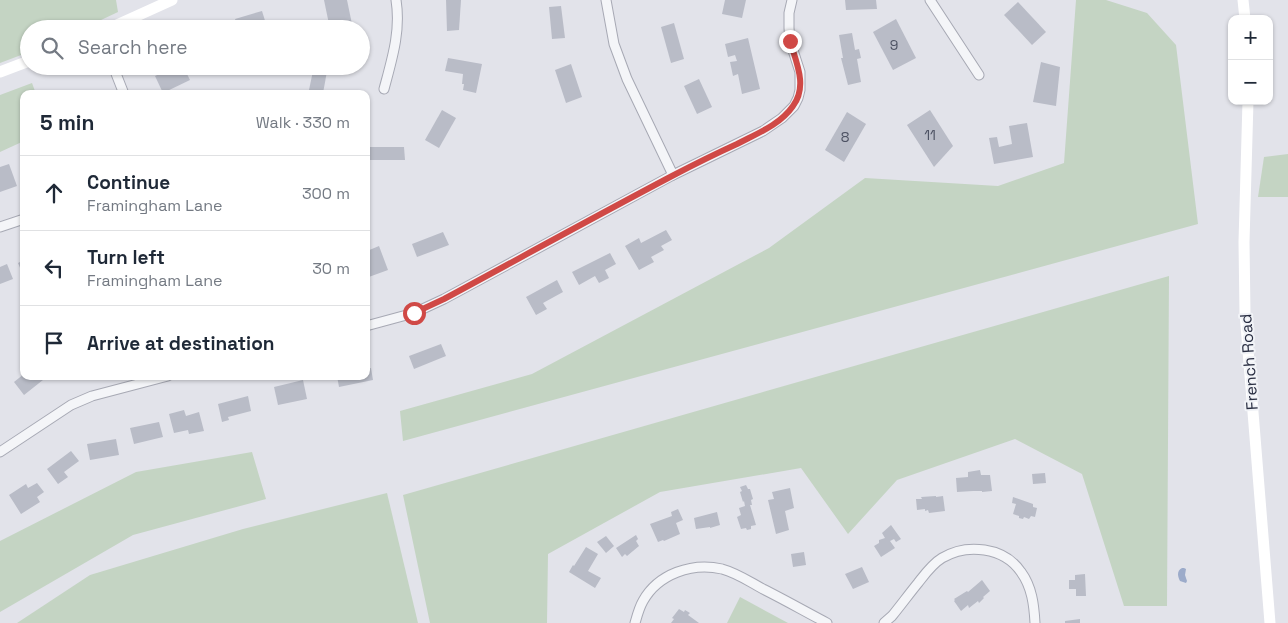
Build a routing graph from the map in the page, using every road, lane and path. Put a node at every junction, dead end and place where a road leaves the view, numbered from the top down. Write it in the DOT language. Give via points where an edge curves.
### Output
graph roads {
  1 [pos="172,0"];
  2 [pos="396,0"];
  3 [pos="606,0"];
  4 [pos="792,0"];
  5 [pos="930,0"];
  6 [pos="1243,0"];
  7 [pos="1245,15"];
  8 [pos="128,20"];
  9 [pos="20,64"];
  10 [pos="0,72"];
  11 [pos="117,75"];
  12 [pos="979,75"];
  13 [pos="384,89"];
  14 [pos="122,90"];
  15 [pos="1248,105"];
  16 [pos="673,175"];
  17 [pos="20,221"];
  18 [pos="0,227"];
  19 [pos="370,325"];
  20 [pos="153,380"];
  21 [pos="0,452"];
  22 [pos="635,623"];
  23 [pos="827,623"];
  24 [pos="884,623"];
  25 [pos="1035,623"];
  26 [pos="1270,623"];
  1 -- 8 [label="street"];
  2 -- 13 [label="street" via="397,36"];
  3 -- 16 [label="street" via="614,44 624,71"];
  4 -- 16 [label="street" via="790,41 800,72 798,98 794,106 762,131"];
  5 -- 12 [label="street"];
  6 -- 7 [label="street"];
  9 -- 10 [label="street"];
  11 -- 14 [label="street"];
  15 -- 26 [label="street, French Road" via="1245,314"];
  16 -- 19 [label="street" via="444,299 414,313"];
  17 -- 18 [label="street"];
  20 -- 21 [label="street" via="81,400"];
  22 -- 23 [label="street" via="643,601 659,582 678,572 701,567 733,573"];
  24 -- 25 [label="street" via="936,563 959,551 979,549 1006,558 1021,571 1033,599"];
}
